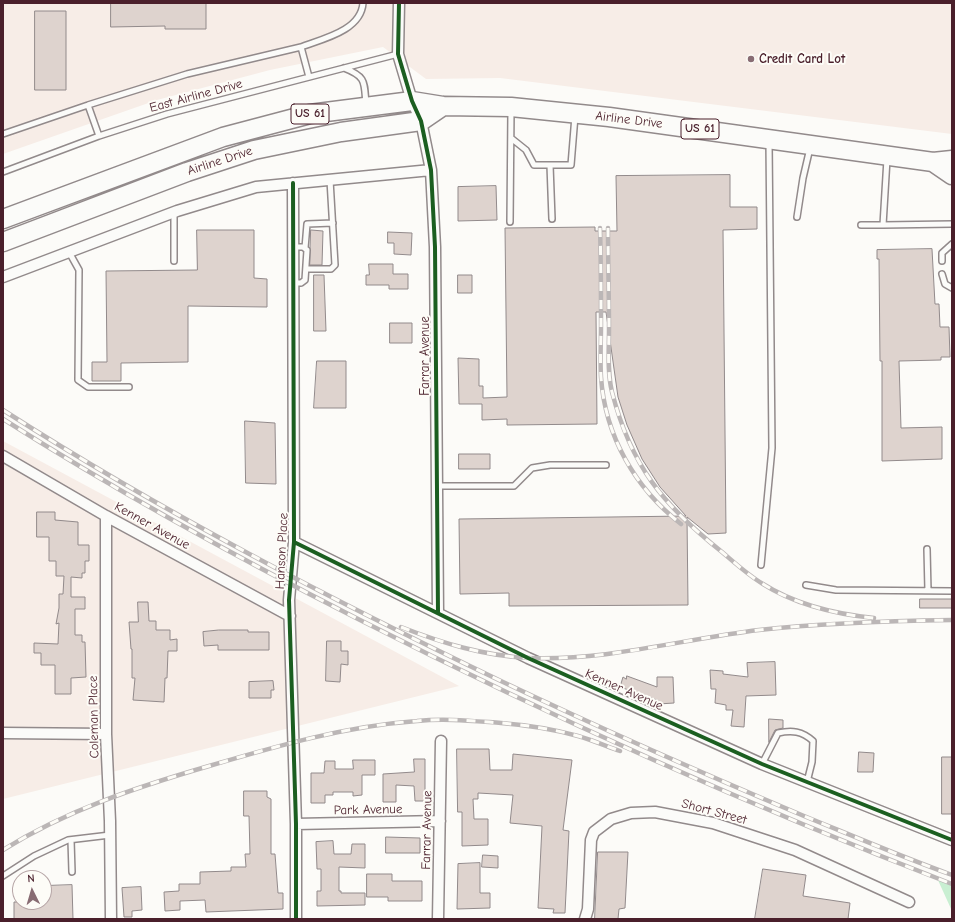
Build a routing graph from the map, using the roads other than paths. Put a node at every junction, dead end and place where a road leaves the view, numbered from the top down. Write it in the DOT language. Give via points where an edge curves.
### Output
graph roads {
  1 [pos="363,3"];
  2 [pos="398,3"];
  3 [pos="301,47"];
  4 [pos="398,54"];
  5 [pos="343,68"];
  6 [pos="309,77"];
  7 [pos="412,101"];
  8 [pos="88,105"];
  9 [pos="443,106"];
  10 [pos="367,107"];
  11 [pos="511,107"];
  12 [pos="576,113"];
  13 [pos="421,121"];
  14 [pos="3,134"];
  15 [pos="99,136"];
  16 [pos="511,138"];
  17 [pos="769,139"];
  18 [pos="811,145"];
  19 [pos="887,156"];
  20 [pos="952,160"];
  21 [pos="933,162"];
  22 [pos="550,165"];
  23 [pos="431,170"];
  24 [pos="3,172"];
  25 [pos="952,174"];
  26 [pos="330,180"];
  27 [pos="293,183"];
  28 [pos="174,212"];
  29 [pos="797,217"];
  30 [pos="552,218"];
  31 [pos="3,219"];
  32 [pos="510,222"];
  33 [pos="333,223"];
  34 [pos="952,224"];
  35 [pos="862,225"];
  36 [pos="883,225"];
  37 [pos="3,242"];
  38 [pos="952,244"];
  39 [pos="293,247"];
  40 [pos="305,248"];
  41 [pos="69,252"];
  42 [pos="174,261"];
  43 [pos="942,262"];
  44 [pos="306,269"];
  45 [pos="942,274"];
  46 [pos="3,277"];
  47 [pos="293,283"];
  48 [pos="952,288"];
  49 [pos="129,387"];
  50 [pos="3,456"];
  51 [pos="606,465"];
  52 [pos="437,486"];
  53 [pos="106,516"];
  54 [pos="294,542"];
  55 [pos="927,549"];
  56 [pos="762,565"];
  57 [pos="806,585"];
  58 [pos="928,591"];
  59 [pos="952,591"];
  60 [pos="438,613"];
  61 [pos="290,616"];
  62 [pos="3,733"];
  63 [pos="106,734"];
  64 [pos="441,741"];
  65 [pos="762,764"];
  66 [pos="806,783"];
  67 [pos="440,821"];
  68 [pos="296,824"];
  69 [pos="110,835"];
  70 [pos="72,840"];
  71 [pos="952,840"];
  72 [pos="72,872"];
  73 [pos="3,876"];
  74 [pos="909,902"];
  75 [pos="111,919"];
  76 [pos="296,919"];
  77 [pos="438,919"];
  78 [pos="585,919"];
  1 -- 3 [label="lane" via="361,14 352,24"];
  2 -- 4 [label="street, Farrar Avenue"];
  3 -- 6 [label="lane"];
  3 -- 8 [label="lane" via="187,74"];
  4 -- 5 [label="lane, East Airline Drive"];
  4 -- 7 [label="street, Farrar Avenue"];
  5 -- 6 [label="lane, East Airline Drive"];
  5 -- 10 [label="lane" via="358,73 364,83"];
  6 -- 15 [label="lane, East Airline Drive" via="167,114"];
  7 -- 9 [label="highway, Airline Drive / US 61"];
  7 -- 10 [label="highway, Airline Drive / US 61"];
  7 -- 13 [label="street, Farrar Avenue"];
  8 -- 14 [label="lane"];
  8 -- 15 [label="lane"];
  9 -- 11 [label="highway, Airline Drive / US 61"];
  9 -- 13 [label="highway, Airline Drive / US 61"];
  10 -- 31 [label="highway, Airline Drive / US 61" via="310,114 223,138"];
  11 -- 12 [label="highway, Airline Drive / US 61"];
  11 -- 16 [label="lane"];
  12 -- 17 [label="highway, Airline Drive / US 61"];
  12 -- 22 [label="lane" via="571,165"];
  13 -- 23 [label="street, Farrar Avenue"];
  13 -- 37 [label="highway, Airline Drive / US 61" via="341,132 254,150 187,172"];
  15 -- 24 [label="lane, East Airline Drive"];
  16 -- 22 [label="lane" via="526,150 534,165"];
  16 -- 32 [label="lane"];
  17 -- 18 [label="highway, Airline Drive / US 61"];
  17 -- 56 [label="lane" via="772,448"];
  18 -- 19 [label="highway, Airline Drive / US 61"];
  18 -- 29 [label="lane"];
  19 -- 21 [label="highway, Airline Drive / US 61"];
  19 -- 36 [label="lane"];
  20 -- 21 [label="highway, Airline Drive / US 61"];
  21 -- 25 [label="highway, Airline Drive / US 61"];
  22 -- 30 [label="lane"];
  23 -- 26 [label="street"];
  23 -- 52 [label="street, Farrar Avenue" via="435,247"];
  26 -- 27 [label="street"];
  26 -- 33 [label="lane"];
  27 -- 28 [label="street" via="256,187"];
  27 -- 39 [label="street, Hanson Place"];
  28 -- 41 [label="street"];
  28 -- 42 [label="lane"];
  33 -- 40 [label="lane" via="307,224"];
  33 -- 44 [label="lane" via="334,267"];
  34 -- 36 [label="lane"];
  35 -- 36 [label="lane"];
  38 -- 43 [label="lane" via="942,253"];
  39 -- 40 [label="lane"];
  39 -- 47 [label="street, Hanson Place"];
  40 -- 44 [label="lane"];
  41 -- 46 [label="street"];
  41 -- 49 [label="lane" via="79,270 78,380 88,387"];
  44 -- 47 [label="lane" via="305,280 302,283"];
  45 -- 48 [label="lane" via="945,284"];
  47 -- 54 [label="street, Hanson Place"];
  50 -- 53 [label="street, Kenner Avenue"];
  51 -- 52 [label="lane" via="550,465 532,468 514,486"];
  52 -- 60 [label="street, Farrar Avenue"];
  53 -- 61 [label="street, Kenner Avenue"];
  53 -- 63 [label="street, Coleman Place"];
  54 -- 60 [label="street, Kenner Avenue"];
  54 -- 61 [label="street, Hanson Place"];
  55 -- 58 [label="lane"];
  57 -- 58 [label="lane" via="836,590"];
  58 -- 59 [label="lane"];
  60 -- 65 [label="street, Kenner Avenue" via="528,658"];
  61 -- 68 [label="street, Hanson Place"];
  62 -- 63 [label="street"];
  63 -- 69 [label="street, Coleman Place"];
  64 -- 67 [label="street, Farrar Avenue"];
  65 -- 66 [label="street, Kenner Avenue"];
  65 -- 66 [label="lane" via="778,733 804,733 813,741 812,762"];
  66 -- 71 [label="street, Kenner Avenue"];
  67 -- 68 [label="street, Park Avenue"];
  67 -- 77 [label="street, Farrar Avenue"];
  68 -- 76 [label="street, Hanson Place"];
  69 -- 70 [label="lane"];
  69 -- 75 [label="street, Coleman Place"];
  70 -- 72 [label="lane"];
  70 -- 73 [label="lane" via="34,856"];
  74 -- 78 [label="street, Short Street" via="795,850 713,823 649,812 631,813 611,819 594,832 591,840 588,909"];
}
